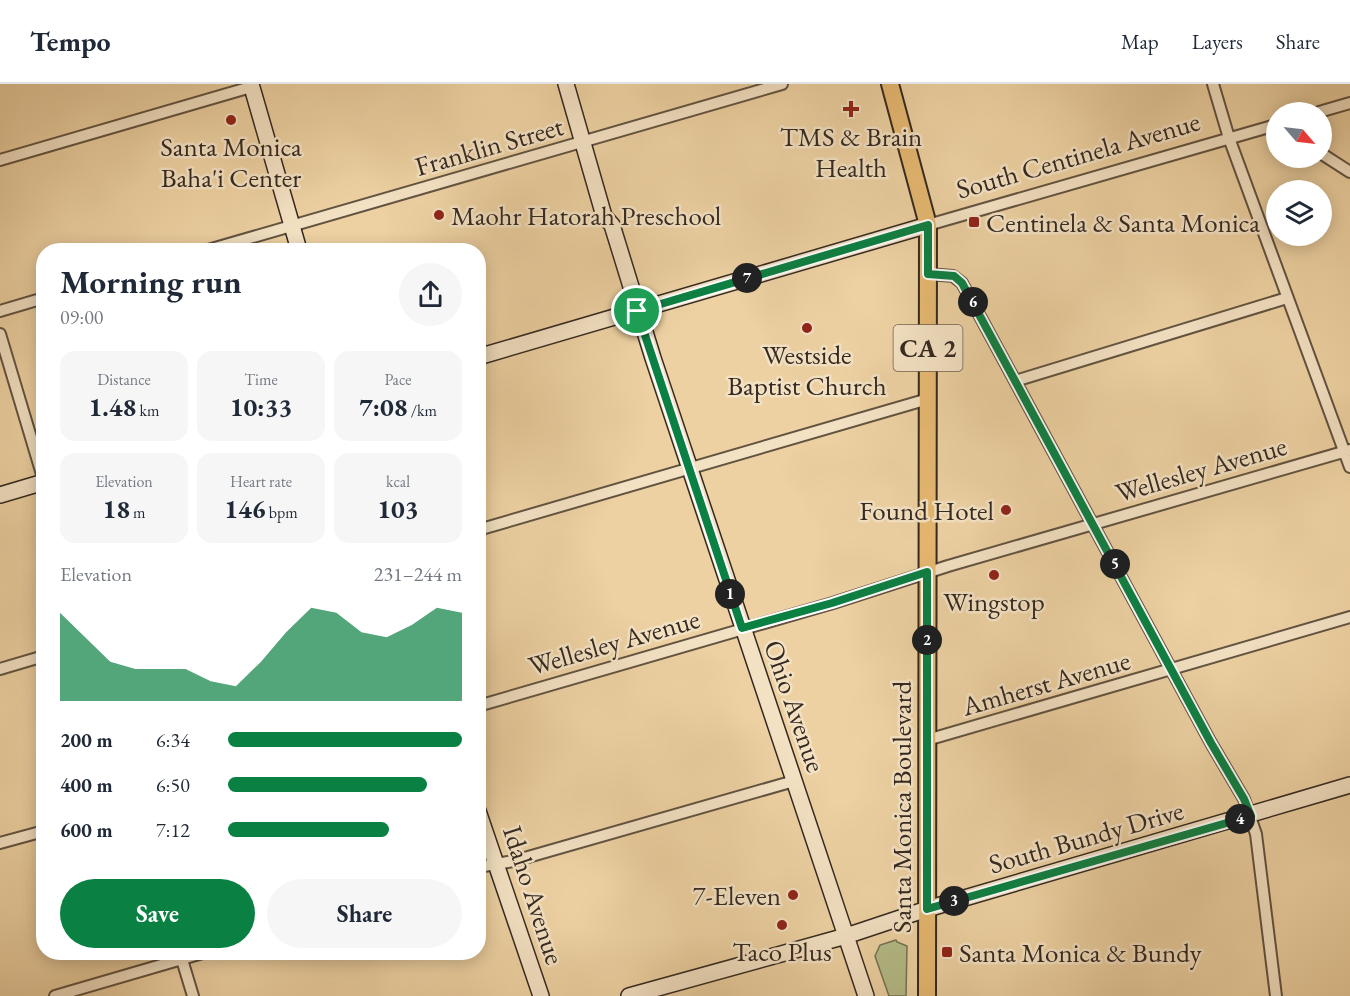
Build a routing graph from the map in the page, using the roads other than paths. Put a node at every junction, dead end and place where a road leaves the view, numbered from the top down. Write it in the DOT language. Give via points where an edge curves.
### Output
graph roads {
  1 [pos="566,84"];
  2 [pos="576,84"];
  3 [pos="782,84"];
  4 [pos="890,84"];
  5 [pos="1213,84"];
  6 [pos="251,85"];
  7 [pos="1350,104"];
  8 [pos="1332,109"];
  9 [pos="1266,128"];
  10 [pos="1229,138"];
  11 [pos="587,140"];
  12 [pos="0,160"];
  13 [pos="1332,160"];
  14 [pos="1350,172"];
  15 [pos="928,225"];
  16 [pos="292,226"];
  17 [pos="232,243"];
  18 [pos="297,243"];
  19 [pos="928,274"];
  20 [pos="1287,298"];
  21 [pos="36,300"];
  22 [pos="0,311"];
  23 [pos="637,311"];
  24 [pos="0,334"];
  25 [pos="486,355"];
  26 [pos="1015,381"];
  27 [pos="928,399"];
  28 [pos="1347,451"];
  29 [pos="36,455"];
  30 [pos="1350,467"];
  31 [pos="689,468"];
  32 [pos="36,484"];
  33 [pos="0,495"];
  34 [pos="1093,523"];
  35 [pos="486,528"];
  36 [pos="927,572"];
  37 [pos="1350,617"];
  38 [pos="742,628"];
  39 [pos="36,658"];
  40 [pos="0,669"];
  41 [pos="1173,670"];
  42 [pos="486,704"];
  43 [pos="927,740"];
  44 [pos="794,781"];
  45 [pos="1350,785"];
  46 [pos="1251,816"];
  47 [pos="36,833"];
  48 [pos="486,834"];
  49 [pos="0,843"];
  50 [pos="497,865"];
  51 [pos="486,866"];
  52 [pos="927,909"];
  53 [pos="846,936"];
  54 [pos="168,960"];
  55 [pos="182,960"];
  56 [pos="55,996"];
  57 [pos="193,996"];
  58 [pos="540,996"];
  59 [pos="629,996"];
  60 [pos="868,996"];
  61 [pos="927,996"];
  62 [pos="1276,996"];
  1 -- 11 [label="street"];
  2 -- 11 [label="street"];
  3 -- 11 [label="street, Franklin Street"];
  4 -- 15 [label="main road, Santa Monica Boulevard"];
  5 -- 10 [label="street"];
  6 -- 12 [label="street"];
  6 -- 16 [label="street"];
  7 -- 8 [label="street"];
  9 -- 10 [label="street, South Centinela Avenue"];
  10 -- 15 [label="street, South Centinela Avenue"];
  10 -- 20 [label="street"];
  11 -- 16 [label="street, Franklin Street"];
  11 -- 23 [label="street, Ohio Avenue" via="604,216 612,225"];
  13 -- 14 [label="street"];
  15 -- 19 [label="main road, Santa Monica Boulevard / CA 2"];
  15 -- 23 [label="street, South Centinela Avenue"];
  16 -- 17 [label="street, Franklin Street"];
  16 -- 18 [label="street"];
  19 -- 26 [label="street" via="954,276 962,283"];
  19 -- 27 [label="main road, Santa Monica Boulevard / CA 2"];
  20 -- 26 [label="street"];
  20 -- 28 [label="street"];
  21 -- 22 [label="street"];
  23 -- 25 [label="street, South Centinela Avenue"];
  23 -- 31 [label="street, Ohio Avenue"];
  24 -- 29 [label="street"];
  26 -- 34 [label="street"];
  27 -- 31 [label="street"];
  27 -- 36 [label="main road, Santa Monica Boulevard / CA 2"];
  28 -- 30 [label="street"];
  28 -- 34 [label="street, Wellesley Avenue"];
  31 -- 35 [label="street"];
  31 -- 38 [label="street, Ohio Avenue"];
  32 -- 33 [label="street"];
  34 -- 36 [label="street, Wellesley Avenue"];
  34 -- 41 [label="street"];
  36 -- 38 [label="street, Wellesley Avenue"];
  36 -- 43 [label="main road, Santa Monica Boulevard / CA 2"];
  37 -- 41 [label="street, Amherst Avenue"];
  38 -- 42 [label="street, Wellesley Avenue"];
  38 -- 44 [label="street, Ohio Avenue"];
  39 -- 40 [label="street"];
  41 -- 43 [label="street, Amherst Avenue"];
  41 -- 46 [label="street"];
  43 -- 52 [label="main road, Santa Monica Boulevard / CA 2"];
  44 -- 50 [label="street"];
  44 -- 53 [label="street, Ohio Avenue"];
  45 -- 46 [label="street, South Bundy Drive"];
  46 -- 52 [label="street, South Bundy Drive"];
  46 -- 62 [label="street"];
  47 -- 49 [label="street"];
  48 -- 50 [label="street, Idaho Avenue"];
  50 -- 51 [label="street"];
  50 -- 58 [label="street, Idaho Avenue"];
  52 -- 53 [label="street, South Bundy Drive"];
  52 -- 61 [label="main road, Santa Monica Boulevard / CA 2"];
  53 -- 59 [label="street, South Bundy Drive"];
  53 -- 60 [label="street, Ohio Avenue"];
  54 -- 56 [label="street"];
  55 -- 57 [label="street"];
}
